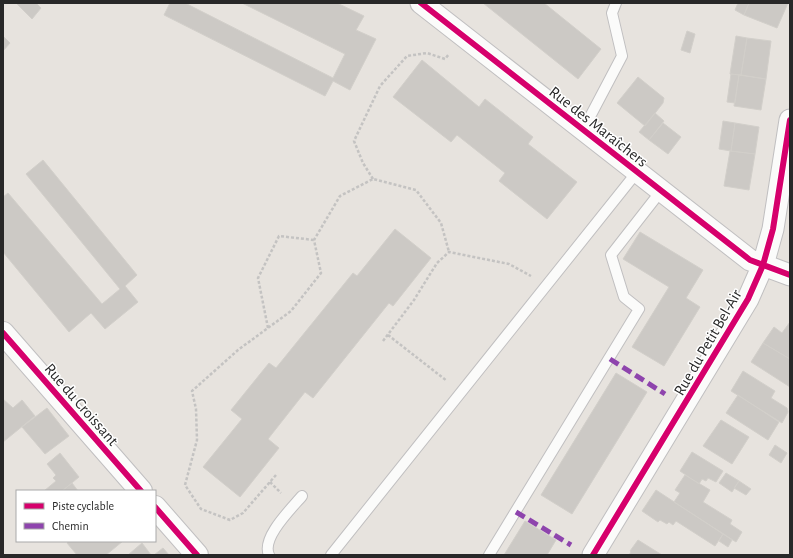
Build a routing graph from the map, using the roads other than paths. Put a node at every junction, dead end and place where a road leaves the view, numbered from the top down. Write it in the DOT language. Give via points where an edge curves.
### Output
graph roads {
  1 [pos="421,3"];
  2 [pos="616,3"];
  3 [pos="790,120"];
  4 [pos="583,130"];
  5 [pos="637,172"];
  6 [pos="661,191"];
  7 [pos="763,265"];
  8 [pos="790,275"];
  9 [pos="3,333"];
  10 [pos="140,490"];
  11 [pos="302,496"];
  12 [pos="156,509"];
  13 [pos="196,555"];
  14 [pos="269,555"];
  15 [pos="332,555"];
  16 [pos="489,555"];
  17 [pos="592,555"];
  1 -- 4 [label="street, Rue des Maraîchers"];
  2 -- 4 [label="lane" via="612,13 622,56"];
  3 -- 7 [label="street, Rue du Petit Bel-Air" via="773,229"];
  4 -- 5 [label="street, Rue des Maraîchers"];
  5 -- 6 [label="street, Rue des Maraîchers"];
  5 -- 15 [label="lane"];
  6 -- 7 [label="street, Rue des Maraîchers" via="750,260"];
  6 -- 16 [label="lane" via="611,255 624,297 639,309"];
  7 -- 8 [label="street, Rue des Maraîchers"];
  7 -- 17 [label="street, Rue du Petit Bel-Air" via="748,299"];
  9 -- 10 [label="street, Rue du Croissant"];
  11 -- 14 [label="lane" via="272,533 267,551"];
  12 -- 13 [label="street"];
}
